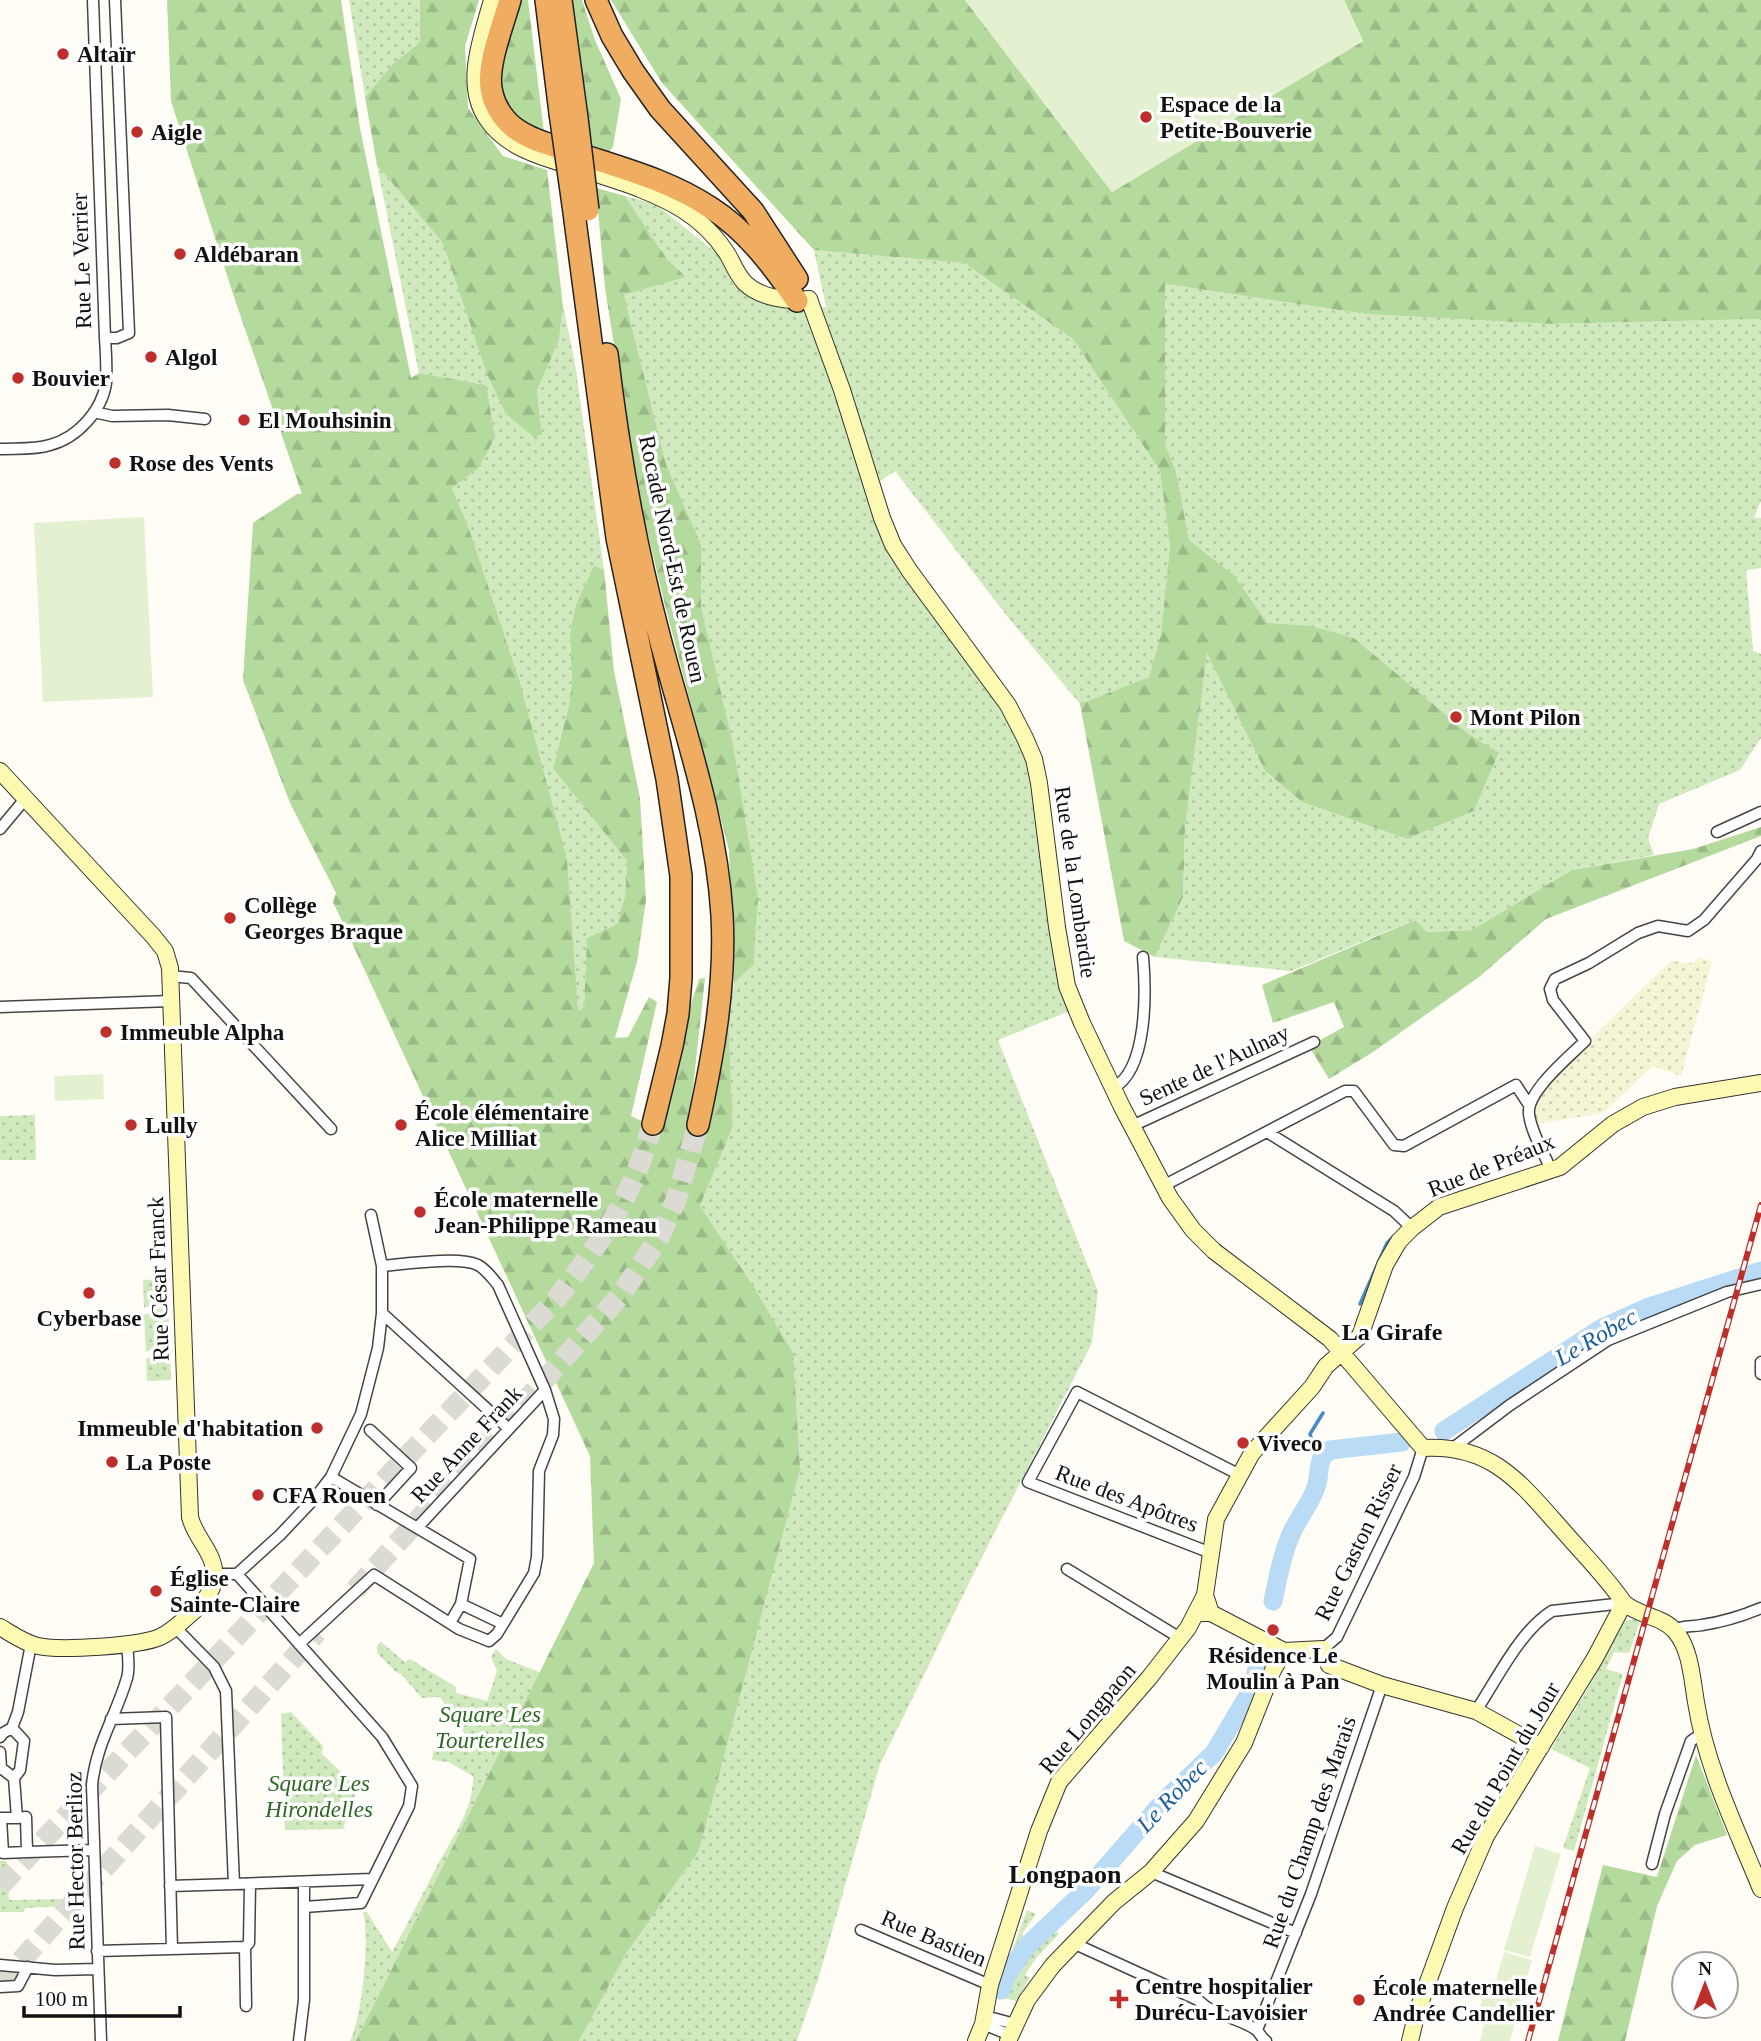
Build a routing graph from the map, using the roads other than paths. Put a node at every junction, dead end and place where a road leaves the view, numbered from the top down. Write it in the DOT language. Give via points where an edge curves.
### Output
graph roads {
  1 [pos="93,0"];
  2 [pos="116,0"];
  3 [pos="492,0"];
  4 [pos="510,0"];
  5 [pos="546,0"];
  6 [pos="561,0"];
  7 [pos="596,0"];
  8 [pos="569,116"];
  9 [pos="581,208"];
  10 [pos="803,300"];
  11 [pos="105,338"];
  12 [pos="94,412"];
  13 [pos="205,419"];
  14 [pos="0,449"];
  15 [pos="0,771"];
  16 [pos="25,799"];
  17 [pos="1761,812"];
  18 [pos="0,829"];
  19 [pos="1717,832"];
  20 [pos="1761,851"];
  21 [pos="1143,957"];
  22 [pos="170,976"];
  23 [pos="171,1001"];
  24 [pos="0,1007"];
  25 [pos="1314,1042"];
  26 [pos="1761,1083"];
  27 [pos="1113,1088"];
  28 [pos="1529,1105"];
  29 [pos="653,1124"];
  30 [pos="698,1125"];
  31 [pos="1132,1126"];
  32 [pos="331,1129"];
  33 [pos="1267,1132"];
  34 [pos="1551,1170"];
  35 [pos="1163,1185"];
  36 [pos="371,1215"];
  37 [pos="1412,1228"];
  38 [pos="383,1266"];
  39 [pos="1761,1284"];
  40 [pos="382,1313"];
  41 [pos="1340,1352"];
  42 [pos="1761,1362"];
  43 [pos="1761,1374"];
  44 [pos="545,1390"];
  45 [pos="509,1429"];
  46 [pos="370,1430"];
  47 [pos="1423,1448"];
  48 [pos="1452,1448"];
  49 [pos="1240,1475"];
  50 [pos="331,1477"];
  51 [pos="377,1505"];
  52 [pos="418,1527"];
  53 [pos="1210,1553"];
  54 [pos="1067,1569"];
  55 [pos="214,1574"];
  56 [pos="237,1574"];
  57 [pos="1205,1595"];
  58 [pos="1624,1603"];
  59 [pos="461,1604"];
  60 [pos="1761,1608"];
  61 [pos="1194,1612"];
  62 [pos="1211,1613"];
  63 [pos="450,1623"];
  64 [pos="503,1624"];
  65 [pos="0,1627"];
  66 [pos="175,1628"];
  67 [pos="1674,1630"];
  68 [pos="1180,1639"];
  69 [pos="31,1644"];
  70 [pos="299,1644"];
  71 [pos="127,1645"];
  72 [pos="1323,1649"];
  73 [pos="1284,1651"];
  74 [pos="1382,1685"];
  75 [pos="1476,1711"];
  76 [pos="111,1719"];
  77 [pos="12,1728"];
  78 [pos="1701,1734"];
  79 [pos="0,1737"];
  80 [pos="1541,1747"];
  81 [pos="0,1752"];
  82 [pos="14,1778"];
  83 [pos="17,1818"];
  84 [pos="93,1850"];
  85 [pos="27,1852"];
  86 [pos="1652,1864"];
  87 [pos="1151,1872"];
  88 [pos="372,1880"];
  89 [pos="304,1883"];
  90 [pos="233,1884"];
  91 [pos="250,1884"];
  92 [pos="170,1886"];
  93 [pos="1761,1889"];
  94 [pos="304,1908"];
  95 [pos="861,1930"];
  96 [pos="1296,1933"];
  97 [pos="1073,1943"];
  98 [pos="245,1947"];
  99 [pos="172,1949"];
  100 [pos="97,1951"];
  101 [pos="0,1965"];
  102 [pos="28,1967"];
  103 [pos="98,1969"];
  104 [pos="990,1985"];
  105 [pos="0,1987"];
  106 [pos="246,2006"];
  107 [pos="984,2020"];
  108 [pos="1257,2030"];
  109 [pos="1011,2033"];
  110 [pos="101,2037"];
  111 [pos="89,2041"];
  112 [pos="299,2041"];
  113 [pos="976,2041"];
  114 [pos="1266,2041"];
  115 [pos="1410,2041"];
  1 -- 11 [label="street, Rue Le Verrier"];
  2 -- 11 [label="street" via="129,333"];
  3 -- 10 [label="main road" via="475,78 483,113 495,129 517,147 658,196 682,209 703,223 748,286 769,295"];
  4 -- 10 [label="highway" via="491,72 494,100 509,124 532,138 656,179 713,209 749,239"];
  5 -- 8 [label="highway, Rocade Nord-Est de Rouen"];
  6 -- 8 [label="highway, Rocade Nord-Est de Rouen"];
  7 -- 10 [label="highway" via="612,36 653,100 754,211"];
  8 -- 9 [label="highway, Rocade Nord-Est de Rouen, bridge"];
  9 -- 29 [label="highway, Rocade Nord-Est de Rouen" via="617,538 667,779 681,876 678,1014"];
  9 -- 30 [label="highway, Rocade Nord-Est de Rouen" via="650,603 700,777 718,878 722,938 719,1006"];
  10 -- 27 [label="main road, Rue de la Lombardie" via="827,350 894,545 1008,705 1034,759 1067,986"];
  11 -- 12 [label="street, Rue Le Verrier" via="106,380"];
  12 -- 13 [label="street"];
  12 -- 14 [label="street, Rue Le Verrier" via="72,435 52,445"];
  15 -- 16 [label="main road, Rue César Franck"];
  16 -- 18 [label="street"];
  16 -- 22 [label="main road, Rue César Franck" via="161,945"];
  17 -- 19 [label="street"];
  20 -- 28 [label="street" via="1704,920 1688,931 1658,926 1638,933 1555,979 1550,989 1553,1000 1585,1041"];
  21 -- 27 [label="street" via="1145,983 1137,1051 1127,1077"];
  22 -- 23 [label="main road, Rue César Franck"];
  22 -- 32 [label="street" via="191,978"];
  23 -- 24 [label="street"];
  23 -- 55 [label="main road, Rue César Franck" via="190,1517"];
  25 -- 31 [label="street, Sente de l'Aulnay"];
  26 -- 34 [label="main road, Rue de Préaux" via="1684,1095 1643,1107"];
  27 -- 31 [label="main road, Rue de la Lombardie"];
  28 -- 33 [label="street" via="1516,1085 1404,1146 1394,1145 1354,1091 1345,1091"];
  28 -- 34 [label="street" via="1529,1116"];
  31 -- 35 [label="main road, Rue de la Lombardie"];
  33 -- 35 [label="street"];
  33 -- 37 [label="street" via="1394,1211"];
  34 -- 37 [label="main road, Rue de Préaux" via="1439,1207"];
  35 -- 41 [label="main road, Rue de la Lombardie" via="1202,1240 1318,1329"];
  36 -- 38 [label="street"];
  37 -- 41 [label="main road, Rue de Préaux" via="1385,1265 1360,1336"];
  38 -- 40 [label="street"];
  38 -- 44 [label="street" via="460,1261 487,1271 498,1285"];
  39 -- 48 [label="street" via="1727,1292 1608,1340"];
  40 -- 45 [label="street"];
  40 -- 50 [label="street" via="361,1414"];
  41 -- 47 [label="main road, Rue de la Lombardie"];
  41 -- 49 [label="main road, Rue de Préaux" via="1252,1453"];
  42 -- 43 [label="street"];
  44 -- 45 [label="street, Rue Anne Frank"];
  44 -- 64 [label="street" via="554,1419 539,1471 537,1557 534,1573"];
  45 -- 52 [label="street, Rue Anne Frank"];
  46 -- 51 [label="street" via="411,1468"];
  47 -- 48 [label="main road"];
  47 -- 72 [label="street, Rue Gaston Risser" via="1414,1477 1337,1637"];
  48 -- 58 [label="main road" via="1487,1459 1518,1480"];
  49 -- 53 [label="main road, Rue de Préaux" via="1216,1519"];
  49 -- 53 [label="street, Rue des Apôtres" via="1077,1392 1028,1482"];
  50 -- 51 [label="street"];
  50 -- 56 [label="street" via="301,1514"];
  51 -- 52 [label="street"];
  52 -- 59 [label="street" via="470,1559"];
  53 -- 57 [label="main road, Rue de Préaux"];
  54 -- 68 [label="street"];
  55 -- 56 [label="street"];
  55 -- 66 [label="main road" via="207,1597"];
  56 -- 70 [label="street"];
  57 -- 61 [label="main road, Rue Longpaon"];
  57 -- 62 [label="main road"];
  58 -- 67 [label="main road"];
  58 -- 75 [label="street" via="1545,1615 1528,1632"];
  58 -- 80 [label="main road, Rue du Point du Jour"];
  59 -- 63 [label="street"];
  59 -- 64 [label="street"];
  60 -- 67 [label="street"];
  61 -- 62 [label="main road"];
  61 -- 68 [label="main road, Rue Longpaon"];
  62 -- 73 [label="main road"];
  63 -- 64 [label="street" via="489,1641"];
  63 -- 70 [label="street" via="374,1575"];
  65 -- 69 [label="main road"];
  66 -- 71 [label="main road" via="161,1637"];
  66 -- 90 [label="street" via="214,1667 226,1691"];
  67 -- 78 [label="main road" via="1688,1659"];
  68 -- 104 [label="main road, Rue Longpaon" via="1059,1782"];
  69 -- 71 [label="main road"];
  69 -- 77 [label="street"];
  70 -- 88 [label="street" via="382,1737 412,1786 409,1806"];
  71 -- 76 [label="street, Rue Hector Berlioz" via="127,1679"];
  72 -- 73 [label="main road"];
  72 -- 74 [label="main road" via="1329,1665"];
  73 -- 87 [label="main road" via="1244,1744 1196,1821"];
  74 -- 75 [label="main road"];
  74 -- 96 [label="street, Rue du Champ des Marais"];
  75 -- 80 [label="main road"];
  76 -- 84 [label="street, Rue Hector Berlioz" via="93,1768"];
  76 -- 92 [label="street" via="166,1717"];
  77 -- 79 [label="street"];
  77 -- 82 [label="street" via="24,1741 20,1770"];
  78 -- 86 [label="street" via="1691,1741"];
  78 -- 93 [label="main road"];
  80 -- 115 [label="main road, Rue du Point du Jour" via="1486,1836 1455,1908"];
  81 -- 82 [label="street" via="1,1768"];
  82 -- 83 [label="street"];
  83 -- 85 [label="street" via="26,1817"];
  83 -- 85 [label="street" via="1,1818 3,1853"];
  84 -- 85 [label="street"];
  84 -- 100 [label="street, Rue Hector Berlioz"];
  87 -- 96 [label="street"];
  87 -- 97 [label="main road"];
  88 -- 89 [label="street"];
  88 -- 94 [label="street" via="358,1905"];
  89 -- 91 [label="street"];
  89 -- 94 [label="street"];
  90 -- 91 [label="street"];
  90 -- 92 [label="street"];
  91 -- 98 [label="street" via="249,1943"];
  92 -- 99 [label="street"];
  94 -- 112 [label="street"];
  95 -- 104 [label="street, Rue Bastien"];
  96 -- 108 [label="street, Rue du Champ des Marais"];
  97 -- 108 [label="street"];
  97 -- 109 [label="main road" via="1027,2000"];
  98 -- 99 [label="street"];
  98 -- 106 [label="street"];
  99 -- 100 [label="street"];
  100 -- 103 [label="street, Rue Hector Berlioz"];
  101 -- 102 [label="street"];
  102 -- 103 [label="street"];
  102 -- 105 [label="street" via="19,1986"];
  103 -- 110 [label="street, Rue Hector Berlioz"];
  104 -- 107 [label="main road, Rue Longpaon"];
  107 -- 109 [label="street"];
  107 -- 113 [label="main road, Rue Longpaon"];
  108 -- 114 [label="street"];
  110 -- 111 [label="street"];
}
